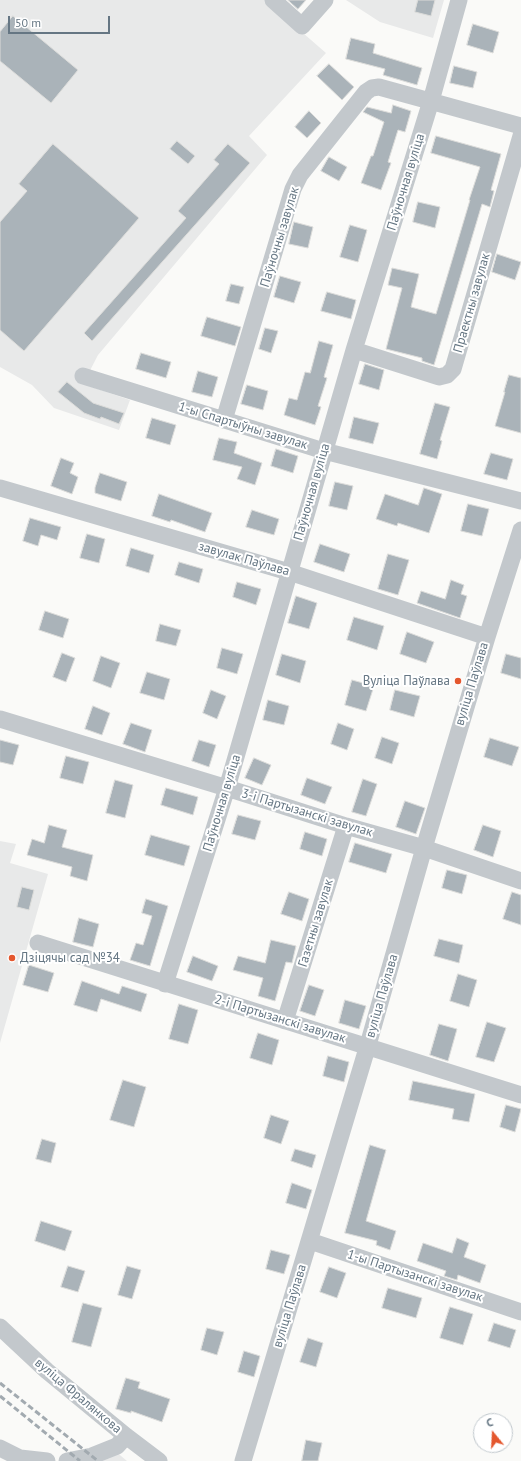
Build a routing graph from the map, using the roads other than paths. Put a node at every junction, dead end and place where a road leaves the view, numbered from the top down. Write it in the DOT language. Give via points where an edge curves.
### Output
graph roads {
  1 [pos="272,0"];
  2 [pos="325,0"];
  3 [pos="459,0"];
  4 [pos="431,101"];
  5 [pos="521,126"];
  6 [pos="521,136"];
  7 [pos="354,350"];
  8 [pos="83,376"];
  9 [pos="224,420"];
  10 [pos="324,451"];
  11 [pos="0,488"];
  12 [pos="521,501"];
  13 [pos="521,530"];
  14 [pos="289,572"];
  15 [pos="486,637"];
  16 [pos="0,719"];
  17 [pos="227,788"];
  18 [pos="346,826"];
  19 [pos="424,848"];
  20 [pos="521,881"];
  21 [pos="38,943"];
  22 [pos="165,984"];
  23 [pos="285,1021"];
  24 [pos="368,1045"];
  25 [pos="521,1095"];
  26 [pos="310,1241"];
  27 [pos="521,1312"];
  28 [pos="0,1327"];
  29 [pos="126,1436"];
  30 [pos="0,1448"];
  31 [pos="47,1461"];
  32 [pos="67,1461"];
  33 [pos="159,1461"];
  34 [pos="243,1461"];
  1 -- 2 [label="street" via="302,26"];
  3 -- 4 [label="street, Паўночная вуліца"];
  4 -- 5 [label="street"];
  4 -- 7 [label="street, Паўночная вуліца"];
  4 -- 9 [label="street, Паўночны завулак" via="379,87 372,88 366,92 300,175 293,189"];
  6 -- 7 [label="street, Праектны завулак" via="453,369 447,375 439,377"];
  7 -- 10 [label="street, Паўночная вуліца"];
  8 -- 9 [label="street, 1-ы Спартыўны завулак"];
  9 -- 10 [label="street, 1-ы Спартыўны завулак"];
  10 -- 12 [label="street, 1-ы Спартыўны завулак"];
  10 -- 14 [label="street, Паўночная вуліца"];
  11 -- 14 [label="street, завулак Паўлава"];
  13 -- 15 [label="street, вуліца Паўлава"];
  14 -- 15 [label="street, завулак Паўлава"];
  14 -- 17 [label="street, Паўночная вуліца"];
  15 -- 19 [label="street, вуліца Паўлава"];
  16 -- 17 [label="street, 3-і Партызанскі завулак"];
  17 -- 18 [label="street, 3-і Партызанскі завулак"];
  17 -- 22 [label="street, Паўночная вуліца"];
  18 -- 19 [label="street, 3-і Партызанскі завулак"];
  18 -- 23 [label="street, Газетны завулак"];
  19 -- 20 [label="street, 3-і Партызанскі завулак"];
  19 -- 24 [label="street, вуліца Паўлава"];
  21 -- 22 [label="street, 2-і Партызанскі завулак"];
  22 -- 23 [label="street, 2-і Партызанскі завулак"];
  23 -- 24 [label="street, 2-і Партызанскі завулак"];
  24 -- 25 [label="street, 2-і Партызанскі завулак"];
  24 -- 26 [label="street, вуліца Паўлава"];
  26 -- 27 [label="street, 1-ы Партызанскі завулак"];
  26 -- 34 [label="street, вуліца Паўлава"];
  28 -- 29 [label="street, вуліца Фралянкова" via="47,1371"];
  29 -- 32 [label="street" via="117,1446 92,1456"];
  29 -- 33 [label="street, вуліца Фралянкова"];
  30 -- 31 [label="street" via="20,1458"];
}
